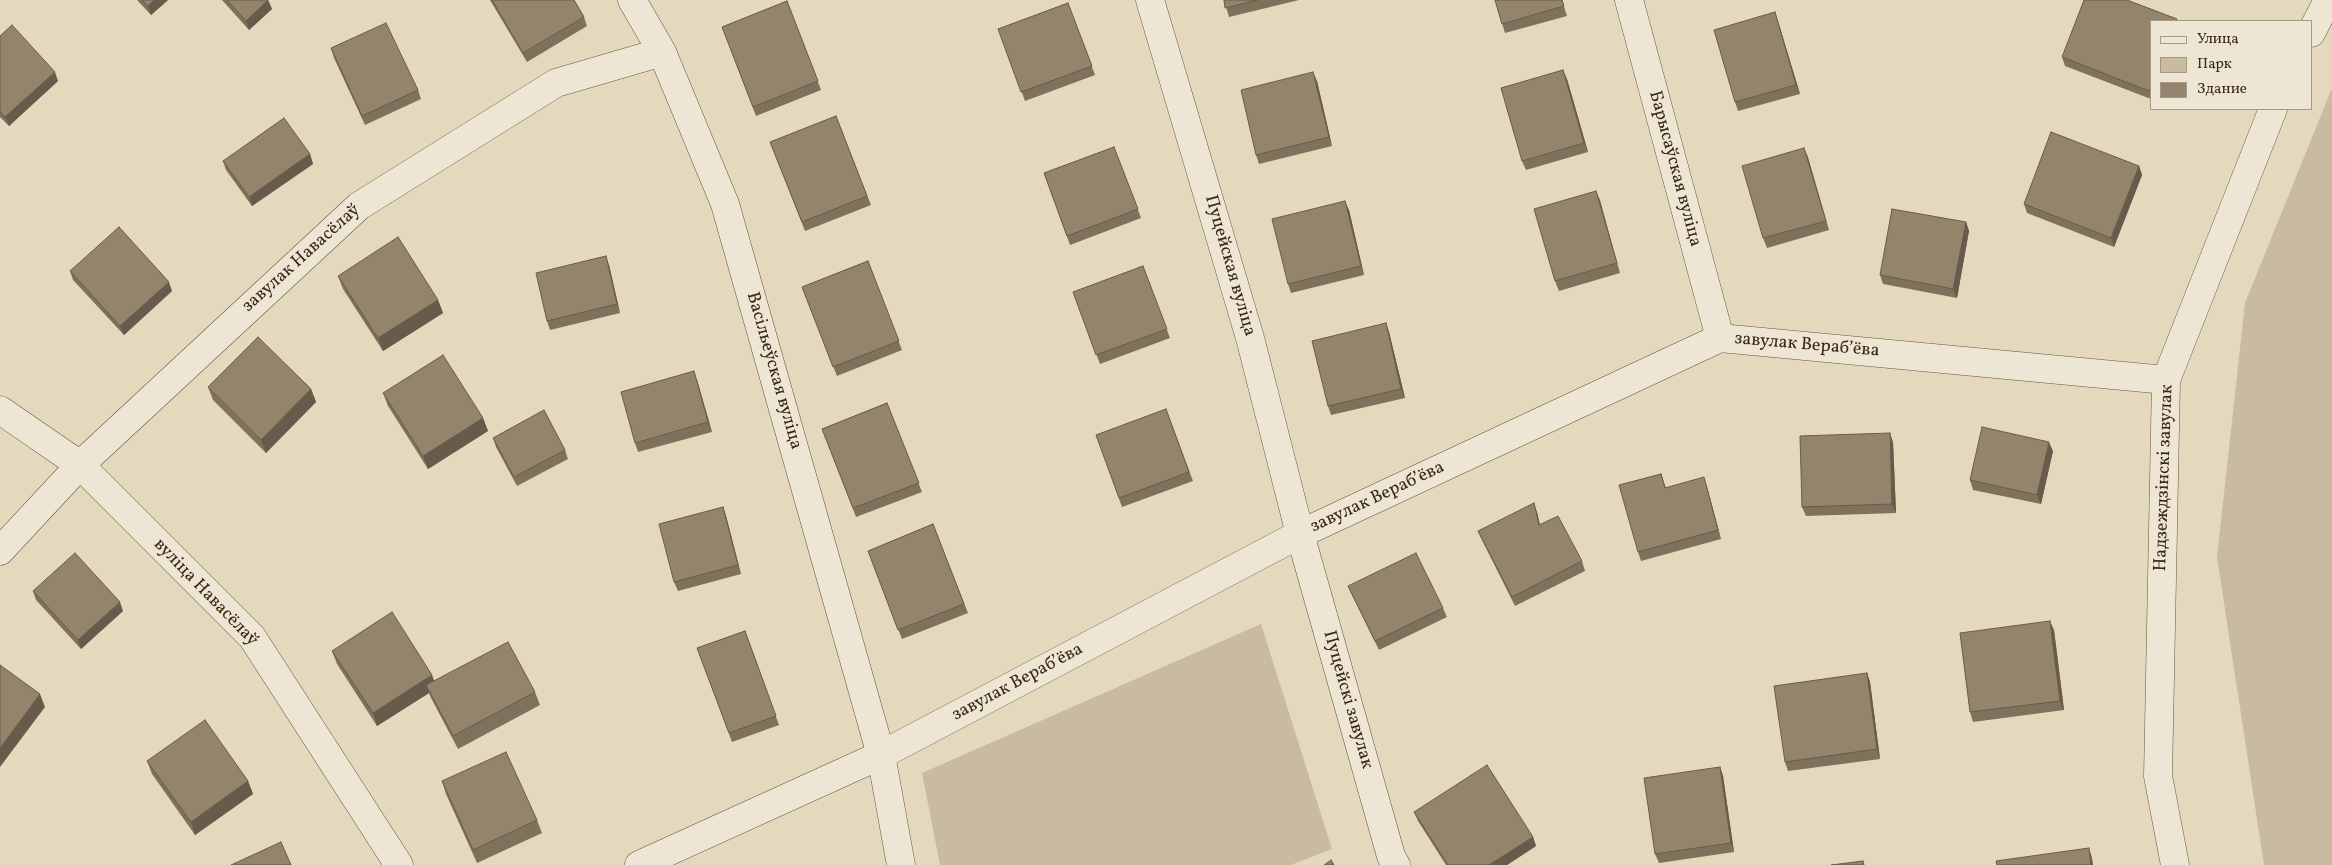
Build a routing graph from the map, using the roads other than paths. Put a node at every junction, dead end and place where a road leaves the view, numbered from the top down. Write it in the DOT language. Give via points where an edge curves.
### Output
graph roads {
  1 [pos="632,0"];
  2 [pos="1150,0"];
  3 [pos="1629,0"];
  4 [pos="2328,0"];
  5 [pos="2312,32"];
  6 [pos="662,52"];
  7 [pos="2273,110"];
  8 [pos="1720,338"];
  9 [pos="2166,380"];
  10 [pos="0,410"];
  11 [pos="80,465"];
  12 [pos="1300,534"];
  13 [pos="0,550"];
  14 [pos="881,754"];
  15 [pos="399,865"];
  16 [pos="639,865"];
  17 [pos="901,865"];
  18 [pos="1396,865"];
  19 [pos="2175,865"];
  1 -- 6 [label="street, Васільеўская вуліца"];
  2 -- 12 [label="street, Пуцейская вуліца" via="1250,338"];
  3 -- 8 [label="street, Барысаўская вуліца"];
  4 -- 5 [label="street"];
  6 -- 11 [label="street, завулак Навасёлаў" via="556,83 359,206"];
  6 -- 14 [label="street, Васільеўская вуліца" via="725,204"];
  7 -- 9 [label="street, Надзеждзінскі завулак"];
  8 -- 9 [label="street, завулак Верабʼёва"];
  8 -- 12 [label="street, завулак Верабʼёва"];
  9 -- 19 [label="street, Надзеждзінскі завулак" via="2158,776"];
  10 -- 11 [label="street, вуліца Навасёлаў"];
  11 -- 13 [label="street, завулак Навасёлаў"];
  11 -- 15 [label="street, вуліца Навасёлаў" via="252,637"];
  12 -- 14 [label="street, завулак Верабʼёва"];
  12 -- 18 [label="street, Пуцейскі завулак"];
  14 -- 16 [label="street, завулак Верабʼёва"];
  14 -- 17 [label="street, Васільеўская вуліца"];
}
